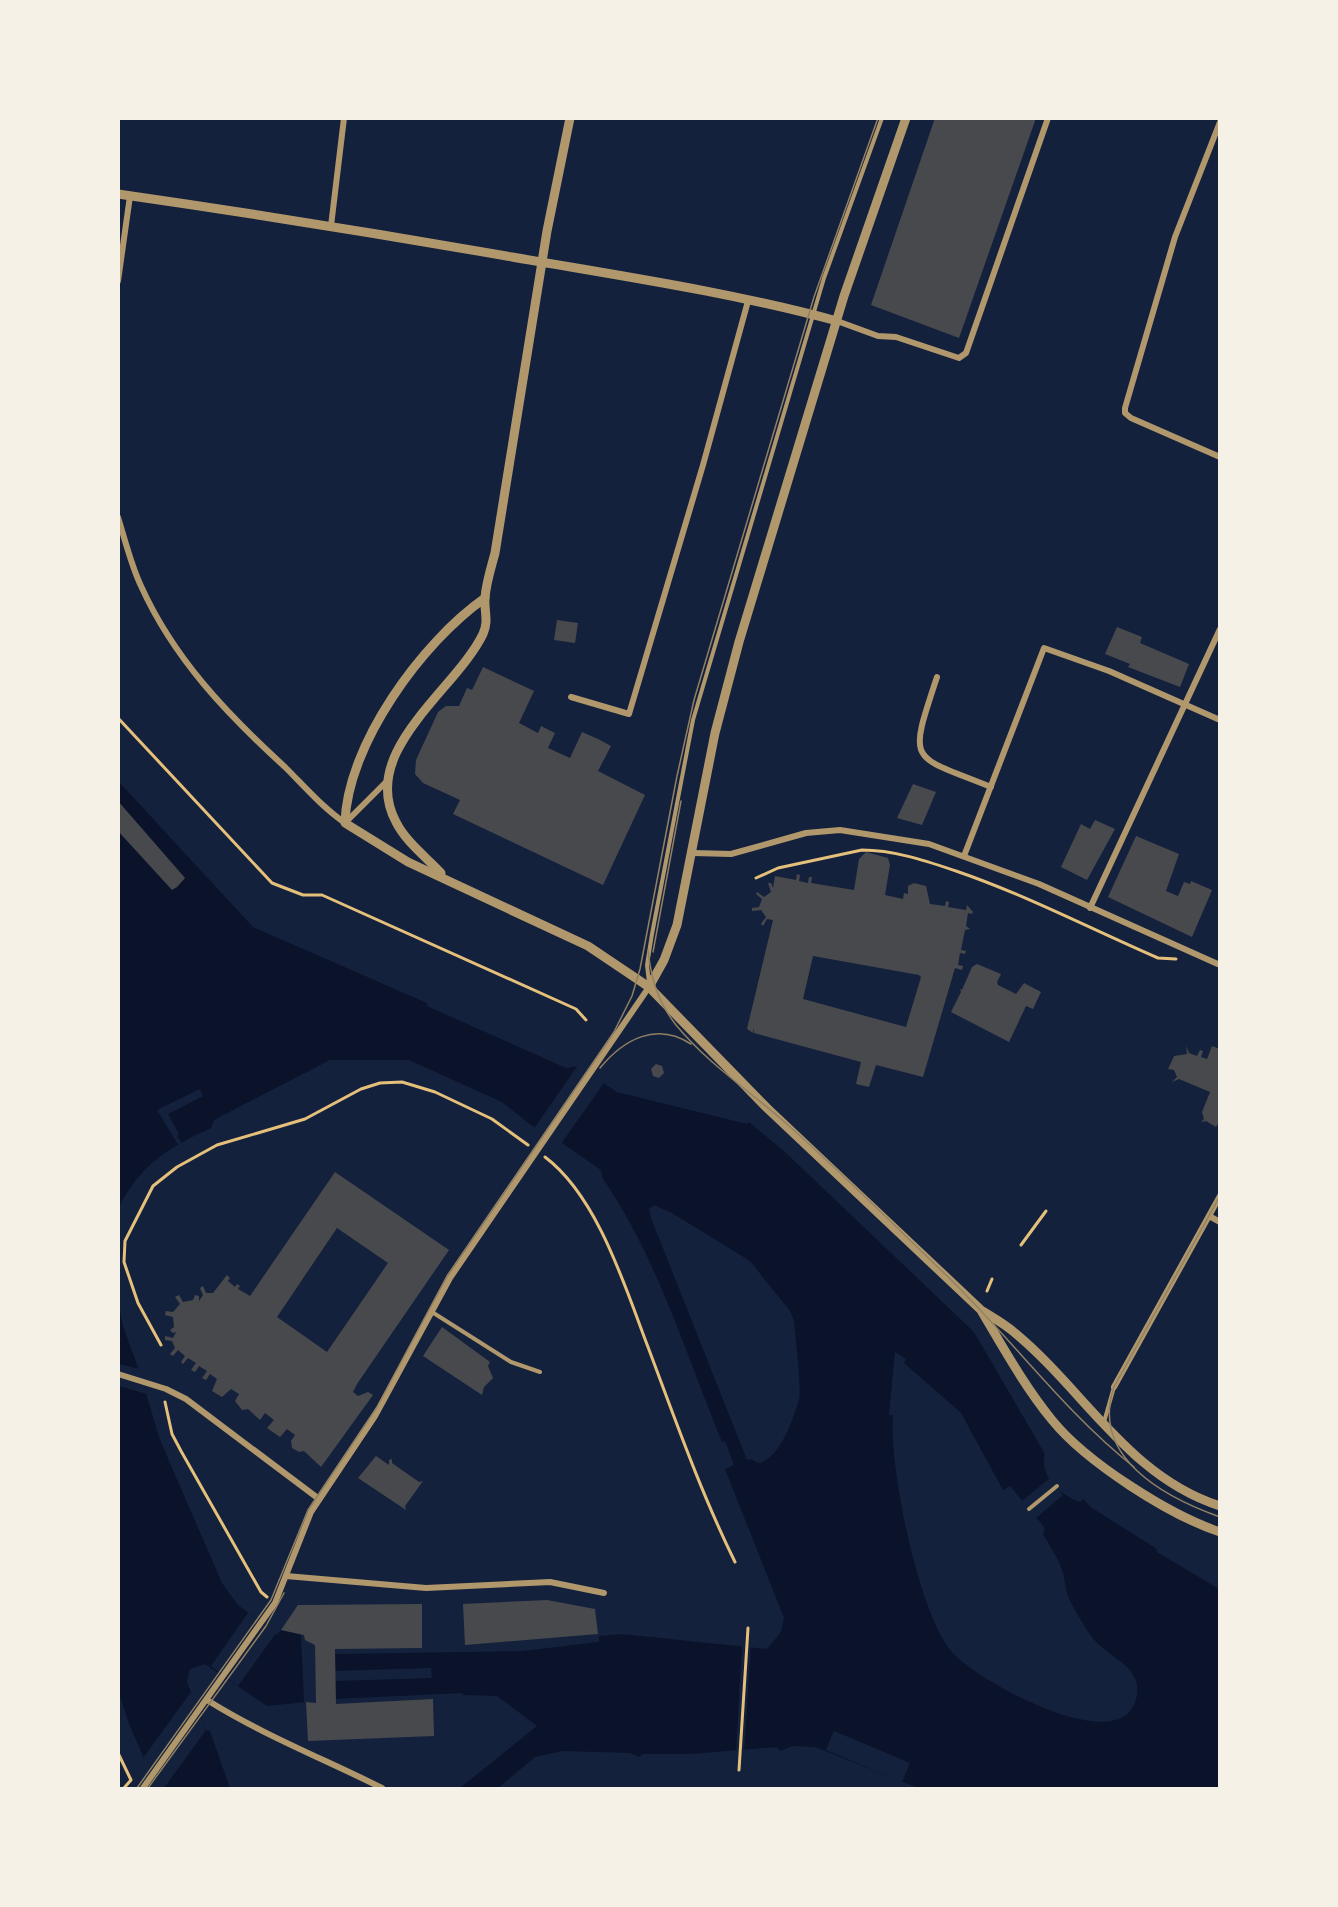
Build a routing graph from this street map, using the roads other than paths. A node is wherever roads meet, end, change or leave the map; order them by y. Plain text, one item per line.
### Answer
1 (344, 118) edge
2 (570, 118) edge
3 (882, 118) edge
4 (906, 118) edge
5 (1048, 118) edge
6 (1220, 123) edge
7 (118, 194) edge
8 (130, 196) junction
9 (331, 226) junction
10 (542, 262) junction
11 (118, 280) edge
12 (748, 301) junction
13 (813, 314) junction
14 (837, 321) junction
15 (1220, 457) edge
16 (118, 517) edge
17 (485, 598) junction
18 (1220, 629) edge
19 (937, 677) dead end
20 (571, 697) dead end
21 (1184, 703) junction
22 (1220, 720) edge
23 (386, 782) junction
24 (991, 787) junction
25 (345, 823) junction
26 (693, 853) junction
27 (964, 856) junction
28 (445, 877) junction
29 (1090, 908) junction
30 (1220, 965) edge
31 (649, 987) junction
32 (1220, 1196) edge
33 (1209, 1216) junction
34 (1220, 1222) edge
35 (981, 1310) junction
36 (431, 1312) junction
37 (540, 1372) dead end
38 (118, 1374) edge
39 (1114, 1387) joint
40 (1103, 1425) junction
41 (1057, 1486) dead end
42 (319, 1499) junction
43 (1220, 1506) edge
44 (1029, 1509) dead end
45 (1220, 1532) edge
46 (286, 1576) junction
47 (604, 1593) dead end
48 (207, 1700) junction
49 (144, 1787) edge
50 (382, 1788) edge

1 - 9 street
2 - 10 street
3 - 13 lane
4 - 14 street
5 - 14 street
6 - 15 street
7 - 8 street
8 - 9 street
8 - 11 street
9 - 10 street
10 - 12 street
10 - 17 street
12 - 13 street
12 - 20 street
13 - 14 street
13 - 31 lane
14 - 26 street
16 - 25 street
17 - 23 street
17 - 25 street
18 - 21 street
19 - 24 street
21 - 22 street
21 - 24 street
21 - 29 street
23 - 25 street
23 - 28 street
24 - 27 street
25 - 28 street
26 - 27 street
26 - 31 street
27 - 29 street
28 - 31 street
29 - 30 street
31 - 35 street
31 - 36 street
32 - 33 street
33 - 34 street
33 - 39 street
35 - 40 street
35 - 45 street
36 - 37 lane
36 - 42 street
38 - 42 street
39 - 40 lane
40 - 43 street
41 - 44 lane
42 - 46 street
46 - 47 street
46 - 48 street
48 - 49 street
48 - 50 street

